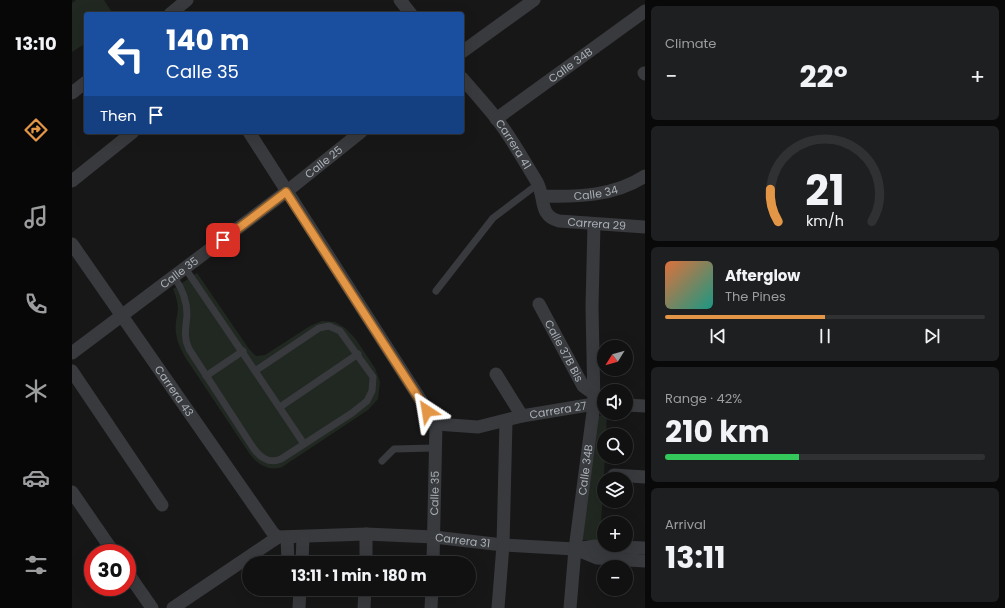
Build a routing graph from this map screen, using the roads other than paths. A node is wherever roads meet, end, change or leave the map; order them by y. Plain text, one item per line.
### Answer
1 (187, 0) edge
2 (400, 0) edge
3 (534, 0) edge
4 (645, 11) edge
5 (174, 12) edge
6 (409, 12) edge
7 (464, 51) edge
8 (464, 80) edge
9 (84, 84) edge
10 (72, 93) edge
11 (496, 118) junction
12 (130, 134) edge
13 (250, 134) edge
14 (358, 134) edge
15 (645, 176) edge
16 (72, 181) edge
17 (538, 184) junction
18 (286, 192) junction
19 (542, 196) junction
20 (550, 218) joint
21 (594, 224) junction
22 (645, 227) edge
23 (72, 244) edge
24 (185, 268) junction
25 (174, 277) junction
26 (436, 291) dead end
27 (539, 304) dead end
28 (122, 315) junction
29 (243, 351) junction
30 (72, 353) edge
31 (358, 354) junction
32 (72, 371) edge
33 (255, 371) junction
34 (496, 374) dead end
35 (206, 376) junction
36 (597, 401) edge
37 (633, 405) edge
38 (645, 406) edge
39 (280, 407) junction
40 (522, 416) junction
41 (506, 421) junction
42 (436, 424) junction
43 (304, 444) junction
44 (434, 448) junction
45 (382, 462) dead end
46 (633, 477) edge
47 (645, 477) edge
48 (72, 492) edge
49 (162, 505) dead end
50 (366, 534) junction
51 (282, 537) junction
52 (303, 537) junction
53 (434, 537) junction
54 (108, 544) edge
55 (503, 545) junction
56 (645, 548) edge
57 (575, 549) junction
58 (286, 556) edge
59 (302, 556) edge
60 (366, 556) edge
61 (433, 556) edge
62 (645, 561) edge
63 (136, 585) edge
64 (365, 596) edge
65 (432, 596) edge
66 (152, 608) edge
67 (173, 608) edge
68 (364, 608) edge
69 (431, 608) edge
70 (498, 608) edge
71 (570, 608) edge

1 - 5 street
2 - 6 street
3 - 7 street
4 - 11 street, Calle 34B
8 - 11 street, Carrera 41
9 - 10 street
11 - 17 street, Carrera 41
12 - 16 street
13 - 18 street
14 - 18 street, Calle 25
15 - 19 street, Calle 34
17 - 19 street, Carrera 41
17 - 26 lane
18 - 24 street, Calle 35
18 - 42 street
19 - 20 street, Carrera 41
20 - 21 street, Carrera 29
21 - 22 street, Carrera 29
21 - 36 street, Calle 34B
23 - 28 street, Carrera 43
24 - 25 street, Calle 35
24 - 29 lane
25 - 28 street, Calle 35
25 - 35 lane
27 - 36 street, Calle 37B Bis
28 - 30 street, Calle 35
28 - 51 street, Carrera 43
29 - 33 lane
29 - 35 lane
31 - 33 lane
31 - 39 lane
31 - 43 lane
32 - 49 street
33 - 39 lane
34 - 40 street
35 - 43 lane
36 - 40 street, Carrera 27
36 - 57 street, Calle 34B
37 - 38 street
39 - 43 lane
40 - 41 street, Carrera 27
41 - 42 street, Carrera 27
41 - 55 street
42 - 44 street, Calle 35
44 - 45 lane
44 - 53 street, Calle 35
46 - 47 street
48 - 54 street
50 - 52 street, Carrera 31
50 - 53 street, Carrera 31
50 - 60 street
51 - 52 street, Carrera 31
51 - 58 street
51 - 67 street
52 - 59 street
53 - 55 street, Carrera 31
53 - 61 street, Calle 35
55 - 57 street, Carrera 31
55 - 70 street
56 - 57 street
57 - 62 street, Carrera 31
57 - 71 street, Calle 34B
63 - 66 street
64 - 68 street
65 - 69 street

